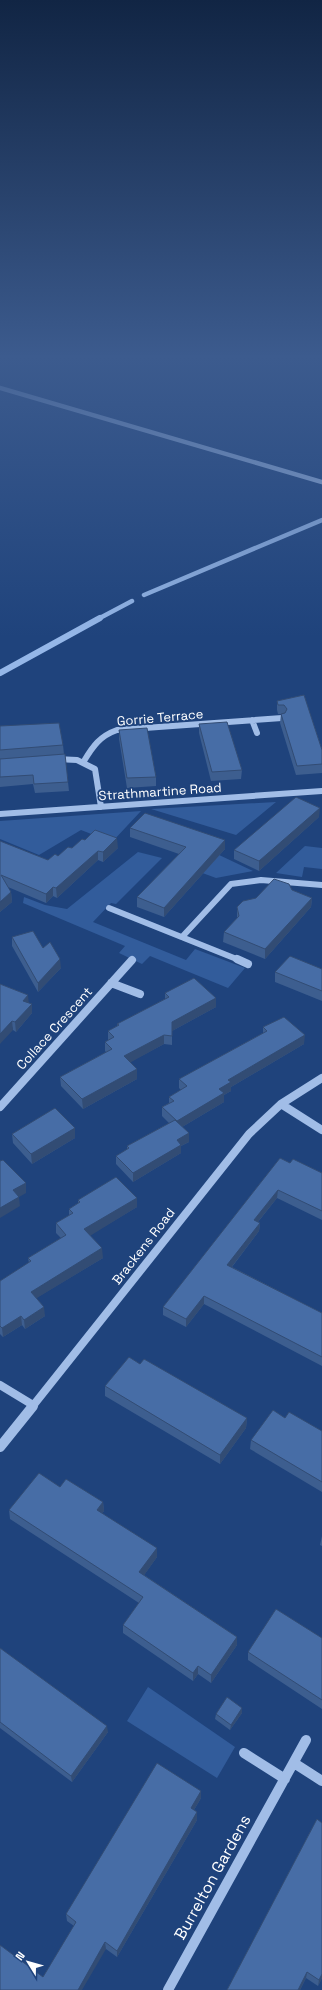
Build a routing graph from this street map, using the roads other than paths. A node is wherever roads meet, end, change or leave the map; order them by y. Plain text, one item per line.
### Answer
1 (215, 451) edge
2 (322, 482) edge
3 (282, 718) edge
4 (252, 720) junction
5 (257, 733) dead end
6 (47, 760) edge
7 (84, 761) junction
8 (322, 791) edge
9 (101, 806) junction
10 (0, 814) edge
11 (322, 885) edge
12 (108, 908) dead end
13 (182, 937) junction
14 (132, 960) dead end
15 (248, 964) dead end
16 (111, 983) junction
17 (140, 994) dead end
18 (322, 1078) edge
19 (281, 1104) junction
20 (0, 1107) edge
21 (322, 1130) edge
22 (0, 1385) edge
23 (33, 1405) junction
24 (0, 1448) edge
25 (306, 1740) dead end
26 (244, 1753) dead end
27 (294, 1763) junction
28 (285, 1779) junction
29 (322, 1781) edge
30 (168, 1990) edge

1 - 2 street
3 - 4 street, Gorrie Terrace
4 - 5 street
4 - 7 street, Gorrie Terrace
6 - 7 street
7 - 9 street
8 - 9 street, Strathmartine Road
9 - 10 street, Strathmartine Road
11 - 13 street
12 - 13 street
13 - 15 street
14 - 16 street, Collace Crescent
16 - 17 street, Collace Crescent
16 - 20 street, Collace Crescent
18 - 19 street, Brackens Road
19 - 21 street
19 - 23 street, Brackens Road
22 - 23 street
23 - 24 street, Brackens Road
25 - 27 street, Burrelton Gardens
26 - 28 street
27 - 28 street, Burrelton Gardens
27 - 29 street
28 - 30 street, Burrelton Gardens

